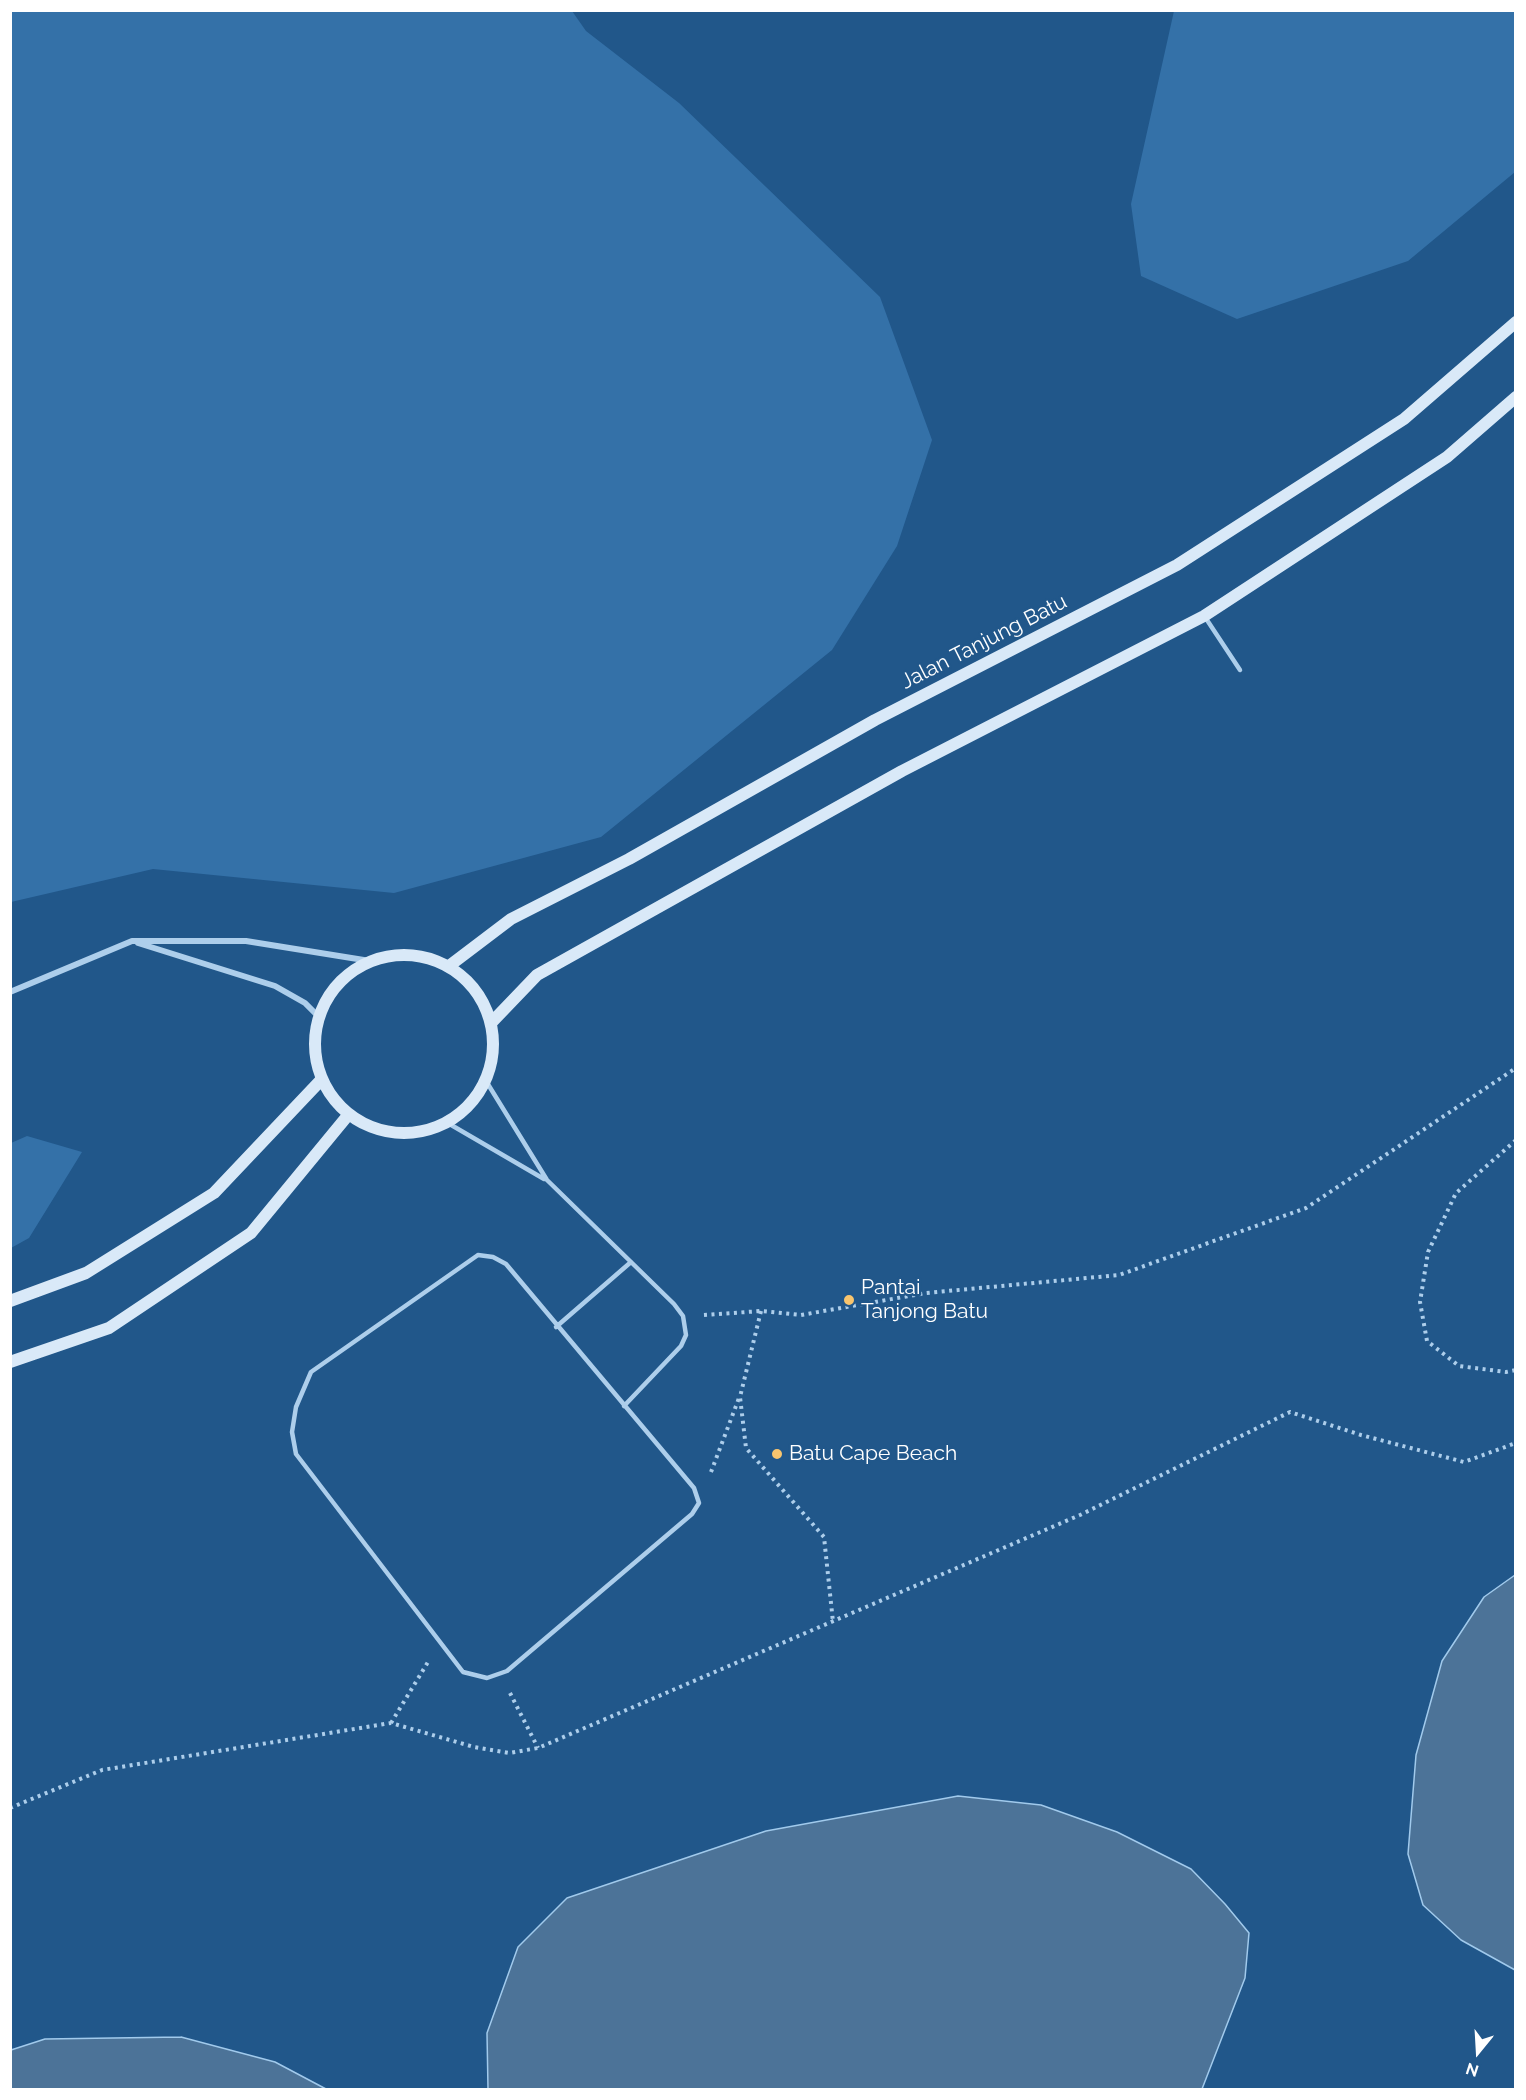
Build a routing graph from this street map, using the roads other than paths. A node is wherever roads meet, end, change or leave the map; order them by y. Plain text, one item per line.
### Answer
1 (1515, 322) edge
2 (1515, 398) edge
3 (1204, 616) junction
4 (1240, 670) dead end
5 (132, 940) junction
6 (370, 961) junction
7 (449, 966) junction
8 (10, 992) edge
9 (319, 1017) junction
10 (491, 1023) junction
11 (322, 1079) junction
12 (486, 1081) junction
13 (349, 1114) junction
14 (446, 1122) junction
15 (547, 1180) junction
16 (631, 1262) junction
17 (10, 1301) edge
18 (556, 1327) junction
19 (10, 1362) edge
20 (624, 1406) junction

1 - 7 street, Jalan Tanjung Batu
2 - 3 street
3 - 4 lane
3 - 10 street
5 - 6 street
5 - 8 street
5 - 9 street
6 - 7 street
6 - 9 street
7 - 10 street
9 - 11 street
10 - 12 street
11 - 13 street
11 - 17 street
12 - 14 street
12 - 15 lane
13 - 14 street
13 - 19 street
14 - 15 lane
15 - 16 lane
16 - 18 lane
16 - 20 lane
18 - 20 lane
18 - 20 lane

